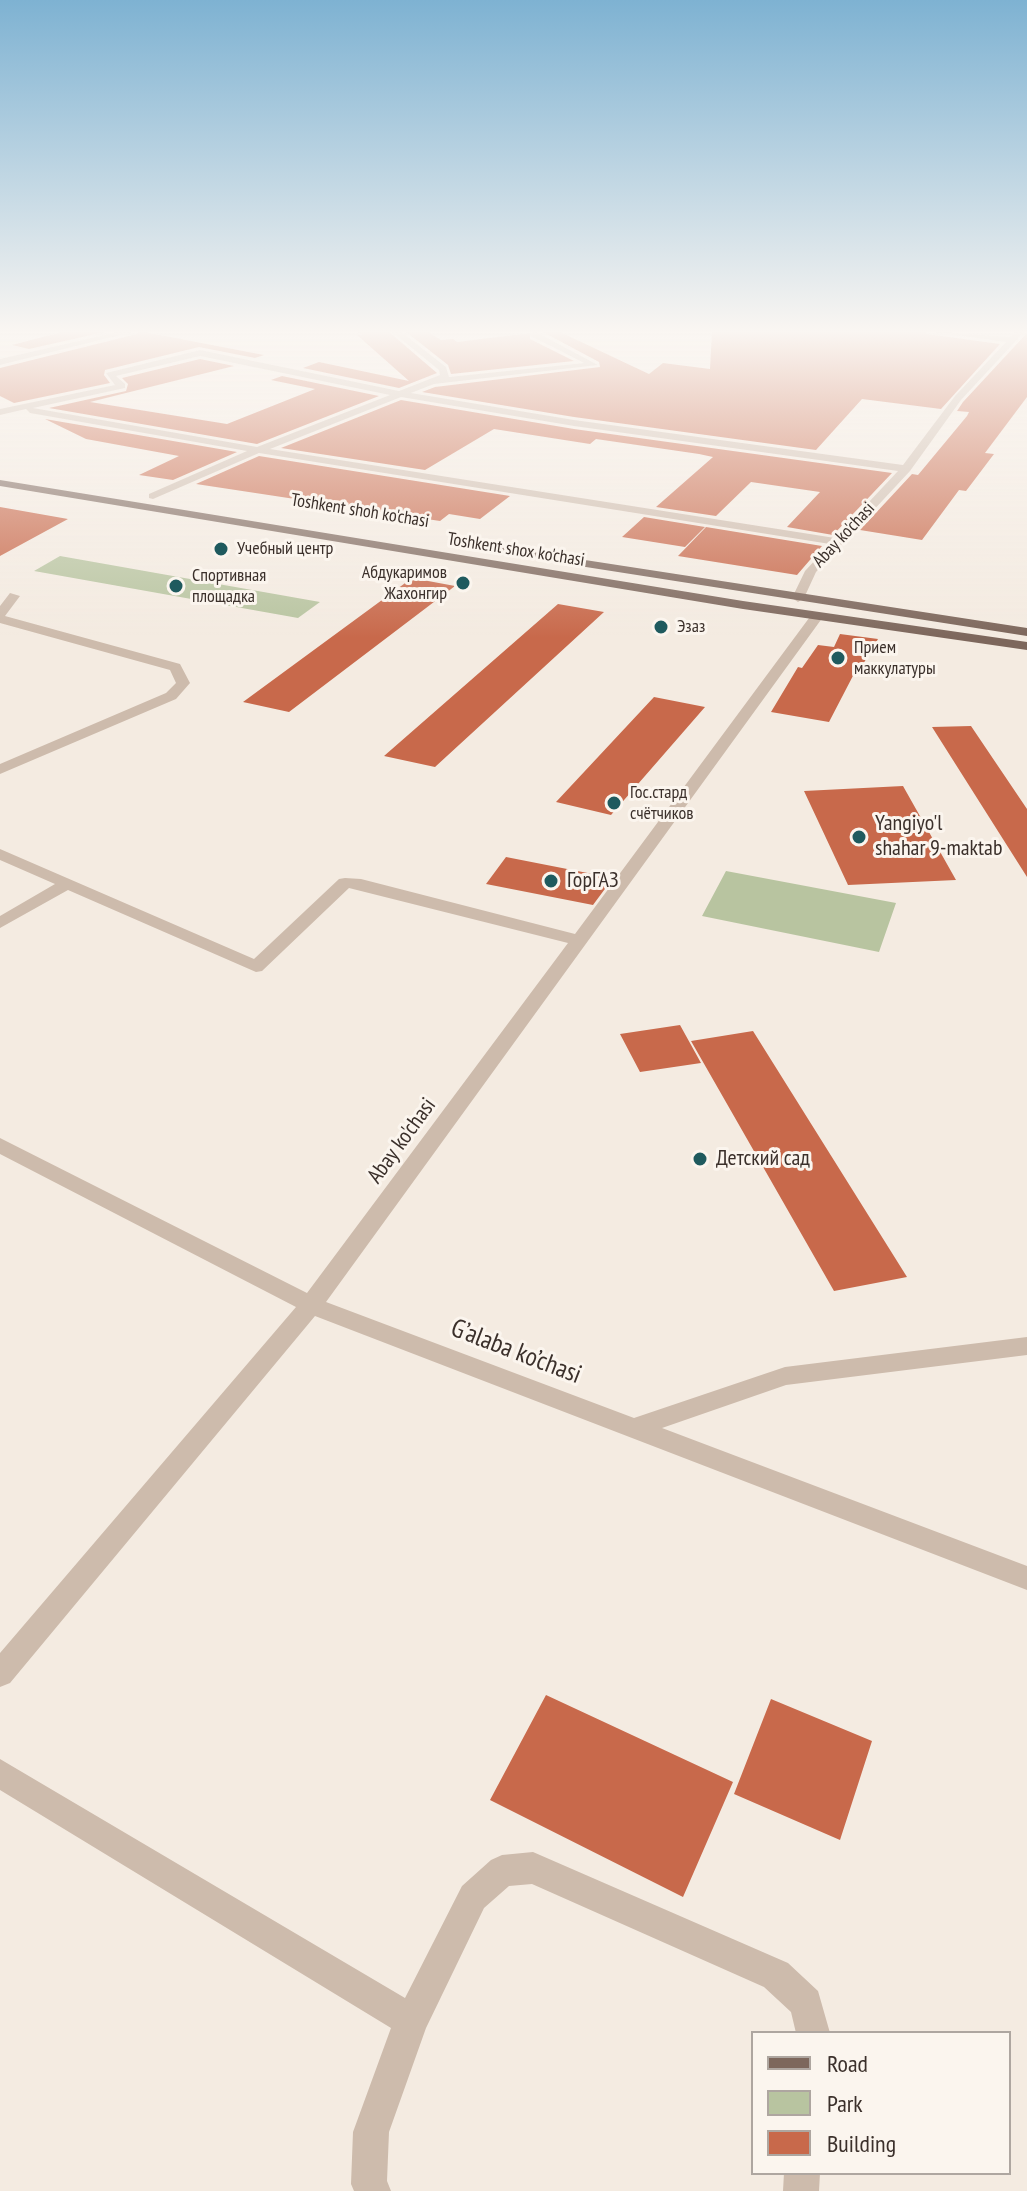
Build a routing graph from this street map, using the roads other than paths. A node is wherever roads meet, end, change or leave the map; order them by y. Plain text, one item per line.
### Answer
1 (163, 433) edge
2 (301, 433) edge
3 (648, 433) edge
4 (932, 433) edge
5 (258, 450) junction
6 (906, 469) junction
7 (0, 472) edge
8 (0, 483) edge
9 (82, 485) junction
10 (65, 493) junction
11 (153, 496) junction
12 (839, 542) junction
13 (14, 596) dead end
14 (798, 598) junction
15 (824, 610) junction
16 (788, 612) junction
17 (0, 616) edge
18 (1027, 632) edge
19 (1027, 646) edge
20 (0, 769) edge
21 (0, 854) edge
22 (69, 883) junction
23 (0, 923) edge
24 (579, 940) junction
25 (0, 1145) edge
26 (311, 1305) junction
27 (1027, 1346) edge
28 (631, 1429) junction
29 (1027, 1578) edge
30 (0, 1674) edge
31 (0, 1773) edge
32 (411, 2021) junction
33 (813, 2031) edge
34 (373, 2191) edge

1 - 5 street
2 - 5 street
3 - 6 street
4 - 6 street, Abay ko'chasi
5 - 11 street
5 - 12 street
6 - 12 street, Abay ko'chasi
7 - 9 main road
8 - 10 main road, Toshkent shox ko'chasi
9 - 10 main road
9 - 11 main road
10 - 16 main road, Toshkent shox ko'chasi
11 - 14 main road, Toshkent shoh ko'chasi
12 - 14 street, Abay ko'chasi
13 - 17 street
14 - 15 main road, Toshkent shox ko'chasi
14 - 16 main road
15 - 16 main road, Toshkent shox ko'chasi
15 - 18 main road, Toshkent shox ko'chasi
15 - 19 main road, Toshkent shox ko'chasi
15 - 24 street, Abay ko'chasi
17 - 20 street
21 - 22 street
22 - 23 street
22 - 24 street
24 - 26 street, Abay ko'chasi
25 - 26 street, G’alaba ko’chasi
26 - 28 street, G’alaba ko’chasi
26 - 30 street, Abay ko'chasi
27 - 28 street
28 - 29 street, G’alaba ko’chasi
31 - 32 street
32 - 33 street
32 - 34 street

